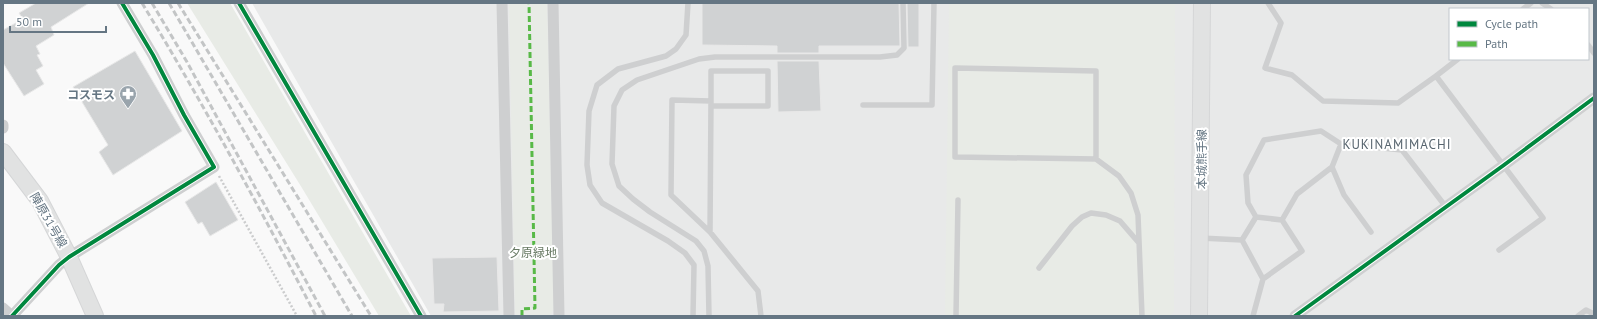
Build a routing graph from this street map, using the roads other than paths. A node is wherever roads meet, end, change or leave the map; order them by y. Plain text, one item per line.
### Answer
1 (122, 3) edge
2 (239, 3) edge
3 (502, 3) edge
4 (553, 3) edge
5 (688, 3) edge
6 (903, 3) edge
7 (934, 3) edge
8 (1192, 3) edge
9 (1202, 3) edge
10 (1268, 3) edge
11 (1457, 60) edge
12 (1436, 76) junction
13 (1594, 98) edge
14 (711, 104) junction
15 (863, 105) dead end
16 (1341, 144) junction
17 (3, 152) edge
18 (1096, 159) junction
19 (1504, 165) junction
20 (1332, 167) junction
21 (958, 200) dead end
22 (1446, 207) junction
23 (1256, 217) junction
24 (1282, 220) junction
25 (710, 232) junction
26 (1371, 232) dead end
27 (1200, 238) junction
28 (1242, 240) junction
29 (1139, 243) junction
30 (1499, 250) dead end
31 (69, 257) junction
32 (1039, 268) dead end
33 (1263, 279) junction
34 (3, 308) edge
35 (1594, 314) edge
36 (12, 316) edge
37 (96, 316) edge
38 (421, 316) edge
39 (509, 316) edge
40 (559, 316) edge
41 (693, 316) edge
42 (709, 316) edge
43 (762, 316) edge
44 (956, 316) edge
45 (1142, 316) edge
46 (1189, 316) edge
47 (1199, 316) edge
48 (1253, 316) edge
49 (1295, 316) edge
50 (1578, 316) edge

1 - 31 street
2 - 38 street
3 - 39 street
4 - 40 street
5 - 41 lane
6 - 42 lane
7 - 15 lane
8 - 46 main road, 本城熊手線
9 - 27 main road, 本城熊手線
10 - 12 lane
11 - 12 lane
12 - 19 lane
13 - 19 street
14 - 14 lane
14 - 25 lane
14 - 25 lane
16 - 20 lane
16 - 22 lane
16 - 23 lane
17 - 31 main road, 陣原31号線
18 - 18 lane
18 - 29 lane
19 - 22 street
19 - 30 lane
20 - 24 lane
20 - 26 lane
21 - 44 lane
22 - 49 street
23 - 24 lane
23 - 28 lane
24 - 33 lane
25 - 43 lane
27 - 28 lane
27 - 47 main road, 本城熊手線
28 - 33 lane
29 - 32 lane
29 - 45 lane
31 - 36 street
31 - 37 main road, 陣原31号線
33 - 48 lane
34 - 36 street
35 - 50 lane

